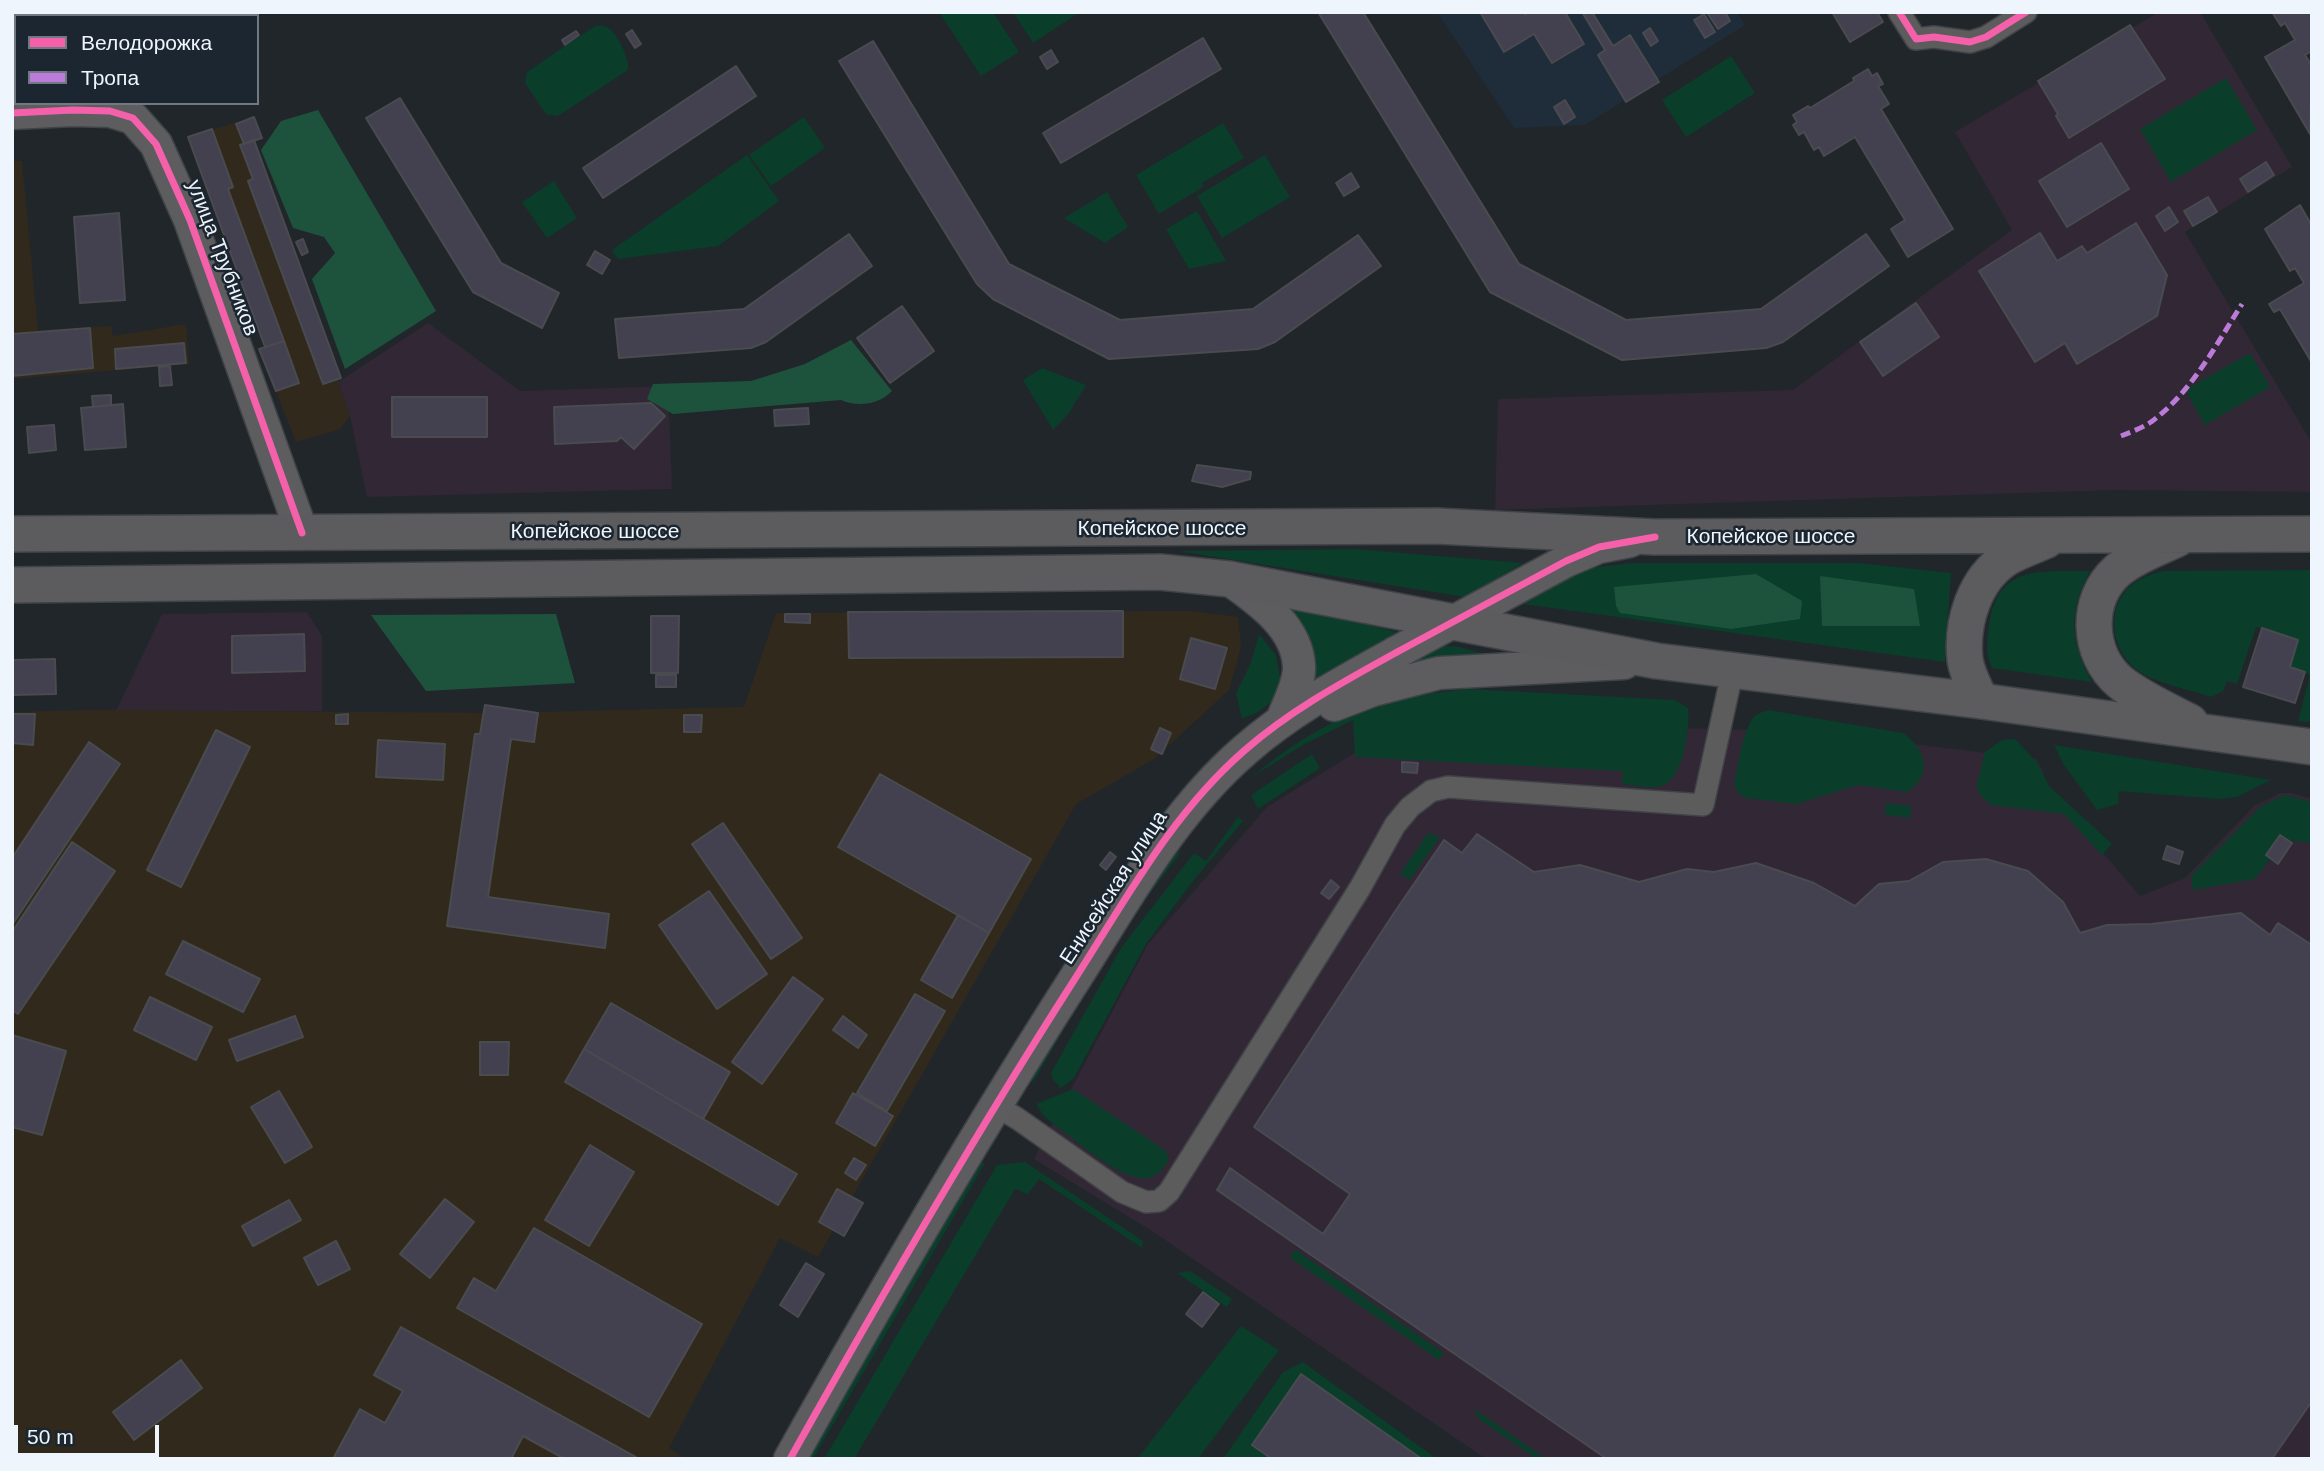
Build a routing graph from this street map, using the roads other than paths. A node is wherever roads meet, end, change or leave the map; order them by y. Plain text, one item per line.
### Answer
1 (1899, 12) edge
2 (2026, 12) edge
3 (12, 113) edge
4 (302, 533) junction
5 (2188, 533) junction
6 (12, 534) edge
7 (2312, 534) edge
8 (2057, 536) junction
9 (1655, 537) junction
10 (1229, 579) junction
11 (319, 583) junction
12 (12, 585) edge
13 (1454, 621) junction
14 (1657, 661) junction
15 (1733, 669) junction
16 (1981, 701) junction
17 (1283, 718) junction
18 (2220, 735) junction
19 (2312, 747) edge
20 (1243, 752) junction
21 (2312, 764) edge
22 (995, 1105) junction
23 (790, 1459) edge

1 - 2 street
3 - 4 street, улица Трубников
4 - 6 main road, Копейское шоссе
4 - 9 main road, Копейское шоссе
4 - 11 main road, улица Трубников
5 - 7 main road, Копейское шоссе
5 - 8 main road, Копейское шоссе
5 - 18 main road
8 - 9 main road, Копейское шоссе
8 - 16 main road
9 - 13 street, Енисейская улица
10 - 11 main road, Копейское шоссе
10 - 13 main road, Копейское шоссе
10 - 17 street
11 - 12 main road, Копейское шоссе
13 - 14 main road, Копейское шоссе
13 - 17 street, Енисейская улица
14 - 15 main road, Копейское шоссе
14 - 20 street, Енисейская улица
15 - 16 main road, Копейское шоссе
15 - 22 street
16 - 18 main road, Копейское шоссе
17 - 20 street, Енисейская улица
18 - 19 main road, Копейское шоссе
18 - 21 main road, Копейское шоссе
20 - 22 street, Енисейская улица
22 - 23 street, Енисейская улица

